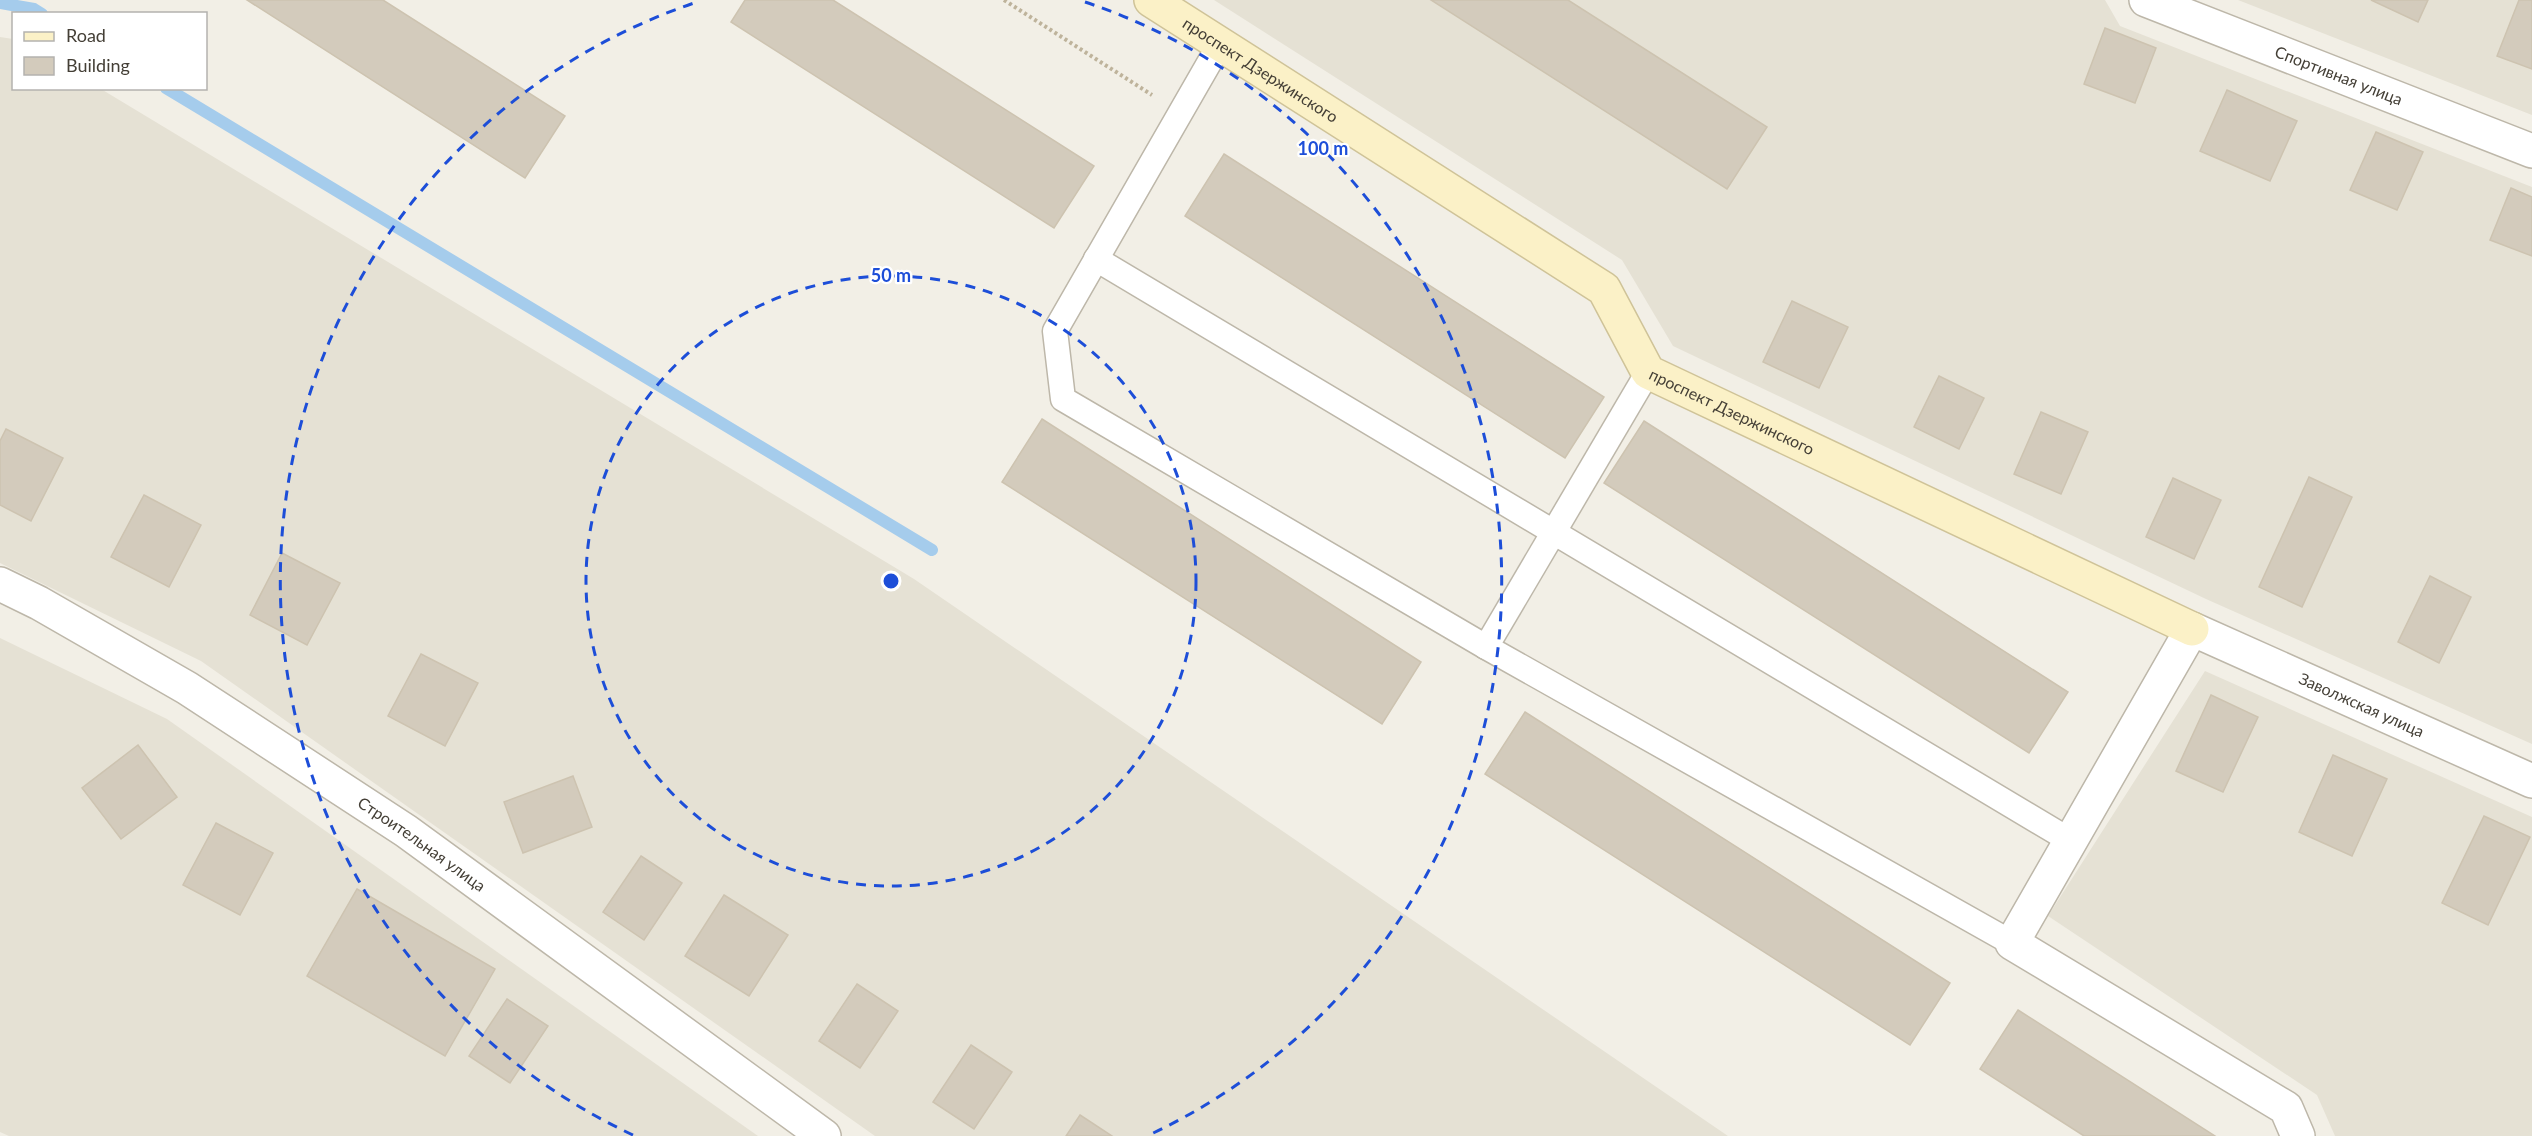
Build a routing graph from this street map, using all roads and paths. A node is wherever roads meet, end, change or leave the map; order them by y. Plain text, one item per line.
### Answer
1 (1004, 0) edge
2 (1151, 0) edge
3 (2146, 0) edge
4 (1220, 44) junction
5 (1180, 114) junction
6 (2532, 151) edge
7 (1096, 259) junction
8 (1648, 372) junction
9 (1553, 532) junction
10 (0, 584) edge
11 (2192, 629) junction
12 (1486, 647) junction
13 (2532, 781) edge
14 (2071, 841) junction
15 (2012, 943) junction
16 (2292, 1122) edge
17 (824, 1136) edge

1 - 5 path
2 - 4 street, проспект Дзержинского
3 - 6 street, Спортивная улица
4 - 5 lane
4 - 8 street, проспект Дзержинского
5 - 7 lane
7 - 9 lane
7 - 12 lane
8 - 9 lane
8 - 11 street, проспект Дзержинского
9 - 12 lane
9 - 14 lane
10 - 17 street, Строительная улица
11 - 13 street, Заволжская улица
11 - 14 street
12 - 15 lane
14 - 15 street
15 - 16 street

